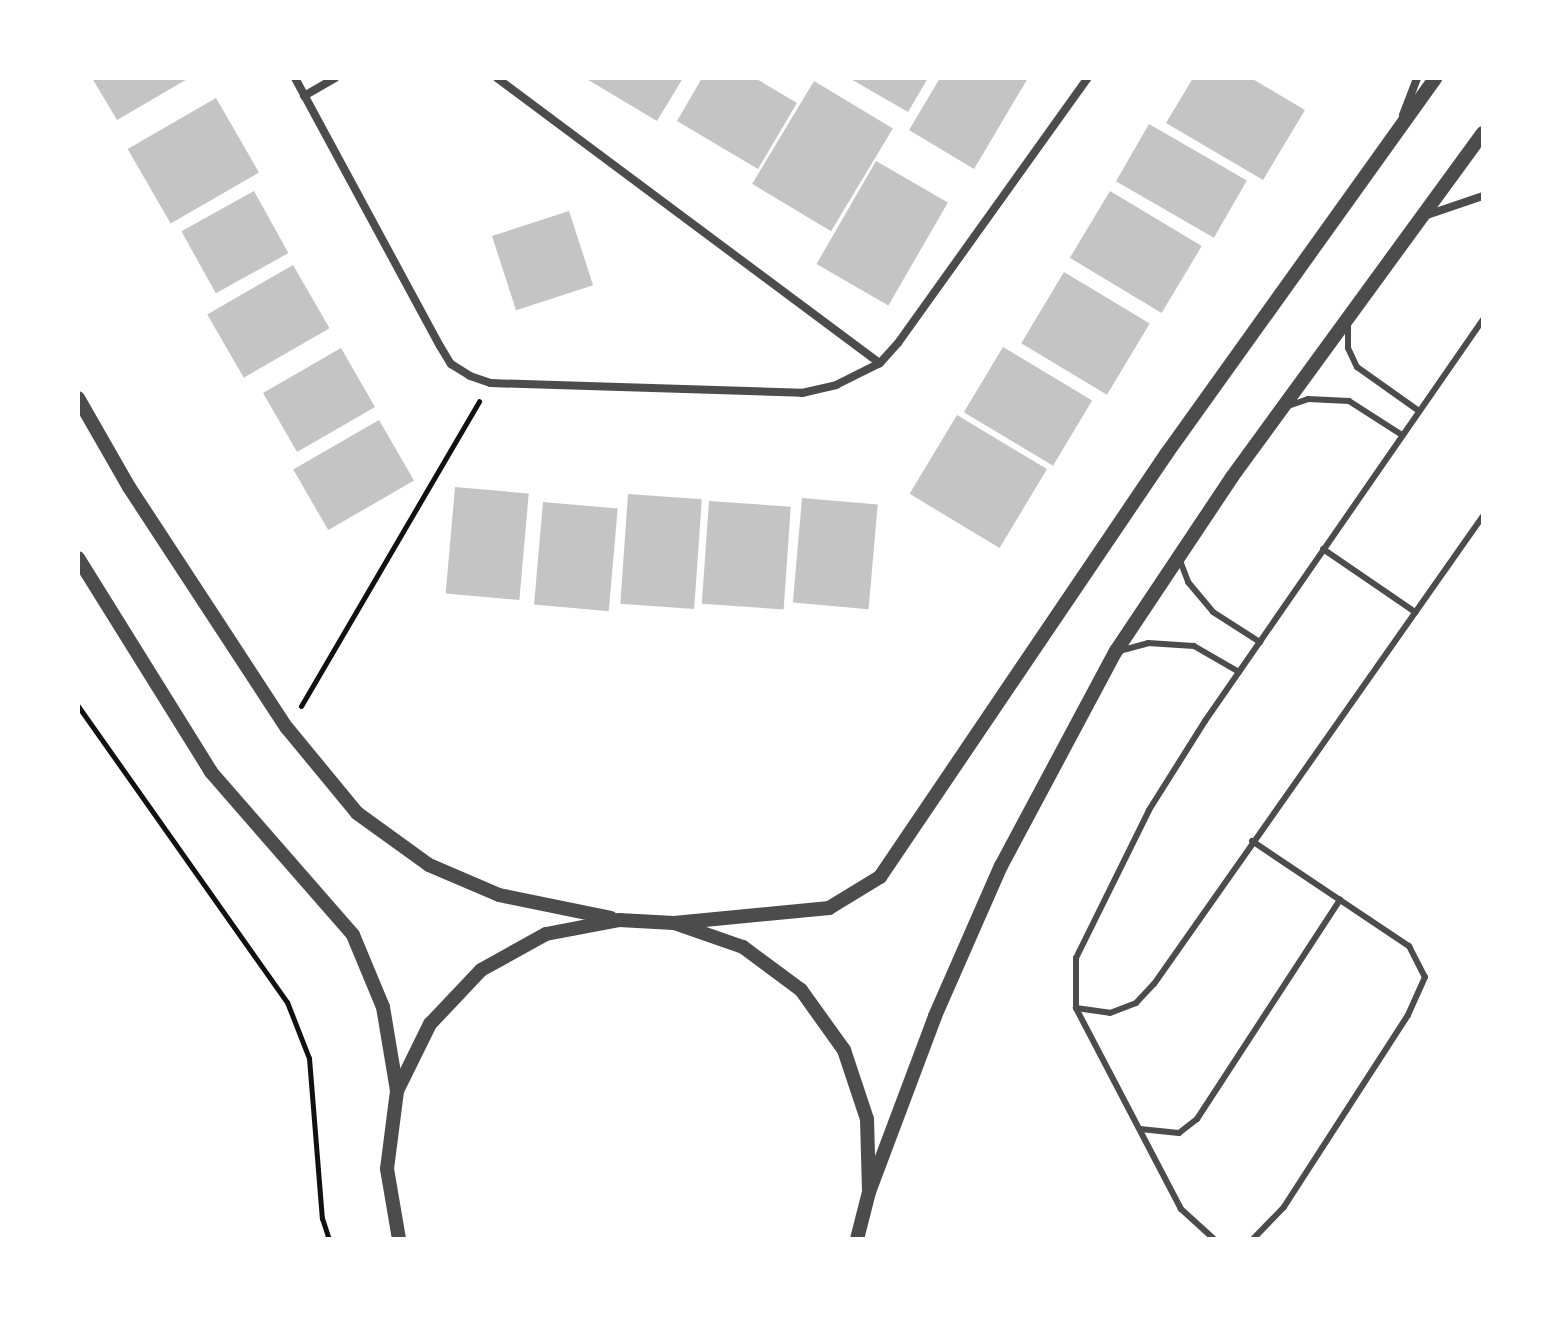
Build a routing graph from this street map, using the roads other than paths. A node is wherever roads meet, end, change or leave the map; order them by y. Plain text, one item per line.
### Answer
1 (295, 78) edge
2 (335, 78) edge
3 (497, 78) edge
4 (1088, 78) edge
5 (1417, 78) edge
6 (1435, 78) edge
7 (304, 96) junction
8 (1483, 133) edge
9 (1396, 136) junction
10 (1483, 196) edge
11 (1422, 217) junction
12 (1348, 317) junction
13 (1483, 319) edge
14 (880, 363) junction
15 (78, 398) edge
16 (1281, 408) junction
17 (1419, 411) junction
18 (1402, 435) junction
19 (1483, 516) edge
20 (1323, 549) junction
21 (1178, 555) junction
22 (78, 558) edge
23 (1415, 612) junction
24 (1260, 642) junction
25 (1116, 651) junction
26 (1239, 672) junction
27 (1252, 841) junction
28 (1340, 900) junction
29 (619, 920) junction
30 (674, 923) junction
31 (1076, 1008) junction
32 (397, 1091) junction
33 (1140, 1129) junction
34 (869, 1192) junction
35 (399, 1239) edge
36 (857, 1239) edge
37 (1214, 1239) edge
38 (1253, 1239) edge

1 - 7 street
2 - 7 street
3 - 14 street
4 - 14 street
5 - 9 street
6 - 9 street
7 - 14 street
8 - 11 street
9 - 30 street
10 - 11 street
11 - 12 street
12 - 16 street
12 - 17 lane
13 - 17 lane
15 - 29 street
16 - 18 lane
16 - 21 street
17 - 18 lane
18 - 20 lane
19 - 23 lane
20 - 23 lane
20 - 24 lane
21 - 24 lane
21 - 25 street
22 - 32 street
23 - 27 lane
24 - 26 lane
25 - 26 lane
25 - 34 street
26 - 31 lane
27 - 28 lane
27 - 31 lane
28 - 33 lane
28 - 38 lane
29 - 30 street
29 - 32 street
30 - 34 street
31 - 33 lane
32 - 35 street
33 - 37 lane
34 - 36 street

